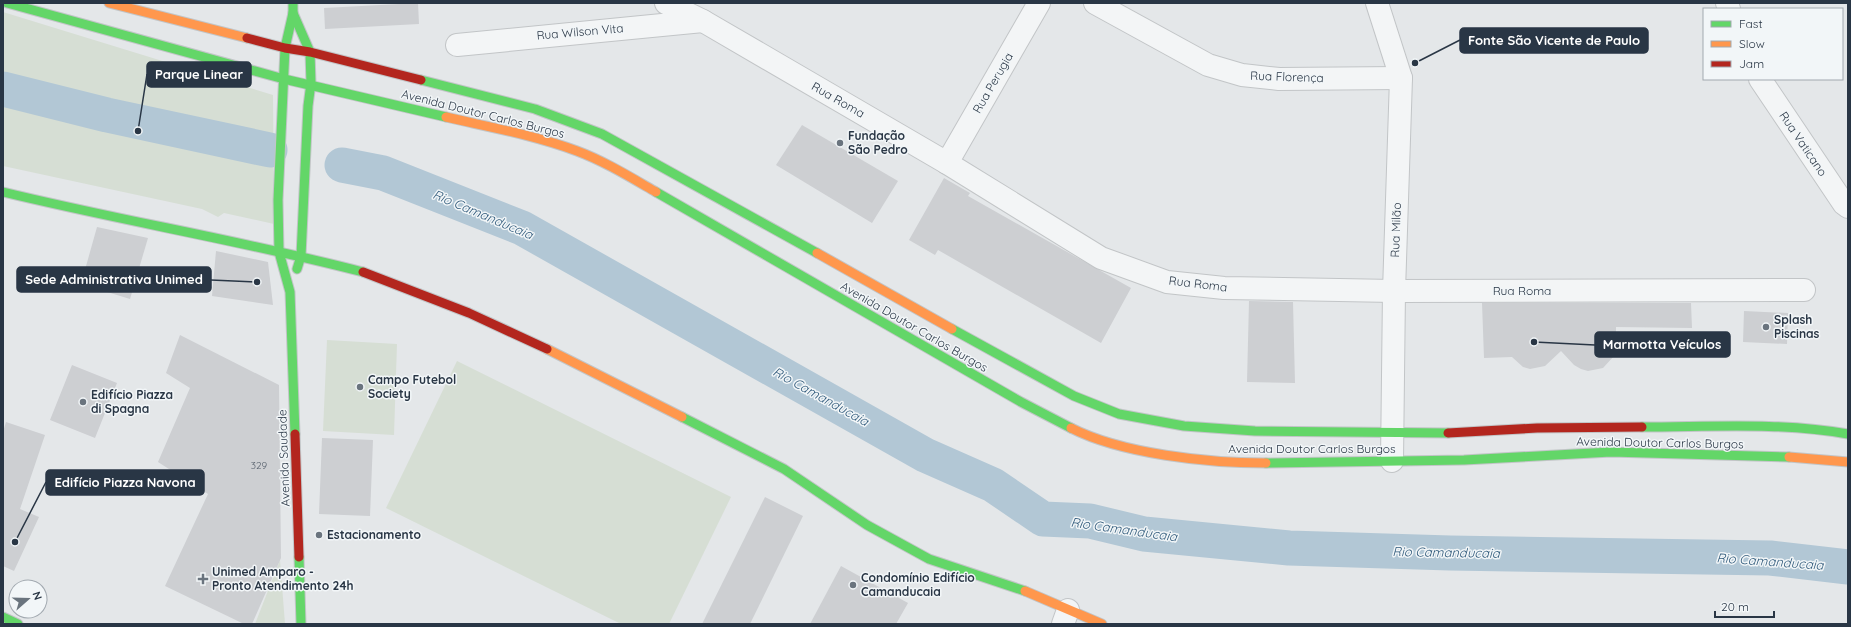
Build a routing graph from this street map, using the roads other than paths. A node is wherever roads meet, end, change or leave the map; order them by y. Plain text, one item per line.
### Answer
1 (7, 3) edge
2 (109, 3) edge
3 (293, 3) edge
4 (666, 3) edge
5 (1040, 3) edge
6 (1095, 3) edge
7 (1377, 3) edge
8 (293, 13) junction
9 (703, 21) junction
10 (457, 45) dead end
11 (285, 48) junction
12 (310, 52) junction
13 (1401, 78) junction
14 (284, 79) junction
15 (1761, 80) edge
16 (311, 84) junction
17 (947, 163) junction
18 (3, 192) edge
19 (1848, 207) edge
20 (279, 252) junction
21 (301, 256) junction
22 (1804, 290) dead end
23 (1394, 291) junction
24 (290, 292) junction
25 (1393, 432) junction
26 (1848, 434) edge
27 (1392, 461) junction
28 (1848, 462) edge
29 (3, 617) edge
30 (1065, 617) edge
31 (18, 624) edge
32 (301, 624) edge
33 (1102, 624) edge

1 - 14 main road, Avenida Doutor Carlos Burgos
2 - 11 main road, Avenida Doutor Carlos Burgos
3 - 8 main road
4 - 9 street, Rua Roma
5 - 17 street, Rua Perugia
6 - 13 street, Rua Florença
7 - 13 street, Rua Milão
8 - 11 main road
8 - 12 main road
9 - 10 street, Rua Wilson Vita
9 - 17 street, Rua Roma
11 - 12 main road, Avenida Doutor Carlos Burgos
11 - 14 main road, Avenida Saudade
12 - 16 main road, Avenida Saudade
12 - 25 main road, Avenida Doutor Carlos Burgos
13 - 23 street, Rua Milão
14 - 16 main road, Avenida Doutor Carlos Burgos
14 - 20 main road, Avenida Saudade
15 - 19 street, Rua Vaticano
16 - 21 main road, Avenida Saudade
16 - 27 main road, Avenida Doutor Carlos Burgos
17 - 23 street, Rua Roma
18 - 20 main road
20 - 21 main road
20 - 24 main road, Avenida Saudade
21 - 24 main road, Avenida Saudade
21 - 30 main road
22 - 23 street, Rua Roma
23 - 25 street, Rua Milão
24 - 32 main road, Avenida Saudade
25 - 26 main road, Avenida Doutor Carlos Burgos
25 - 27 street, Rua Milão
27 - 28 main road, Avenida Doutor Carlos Burgos
29 - 31 main road
30 - 33 main road

